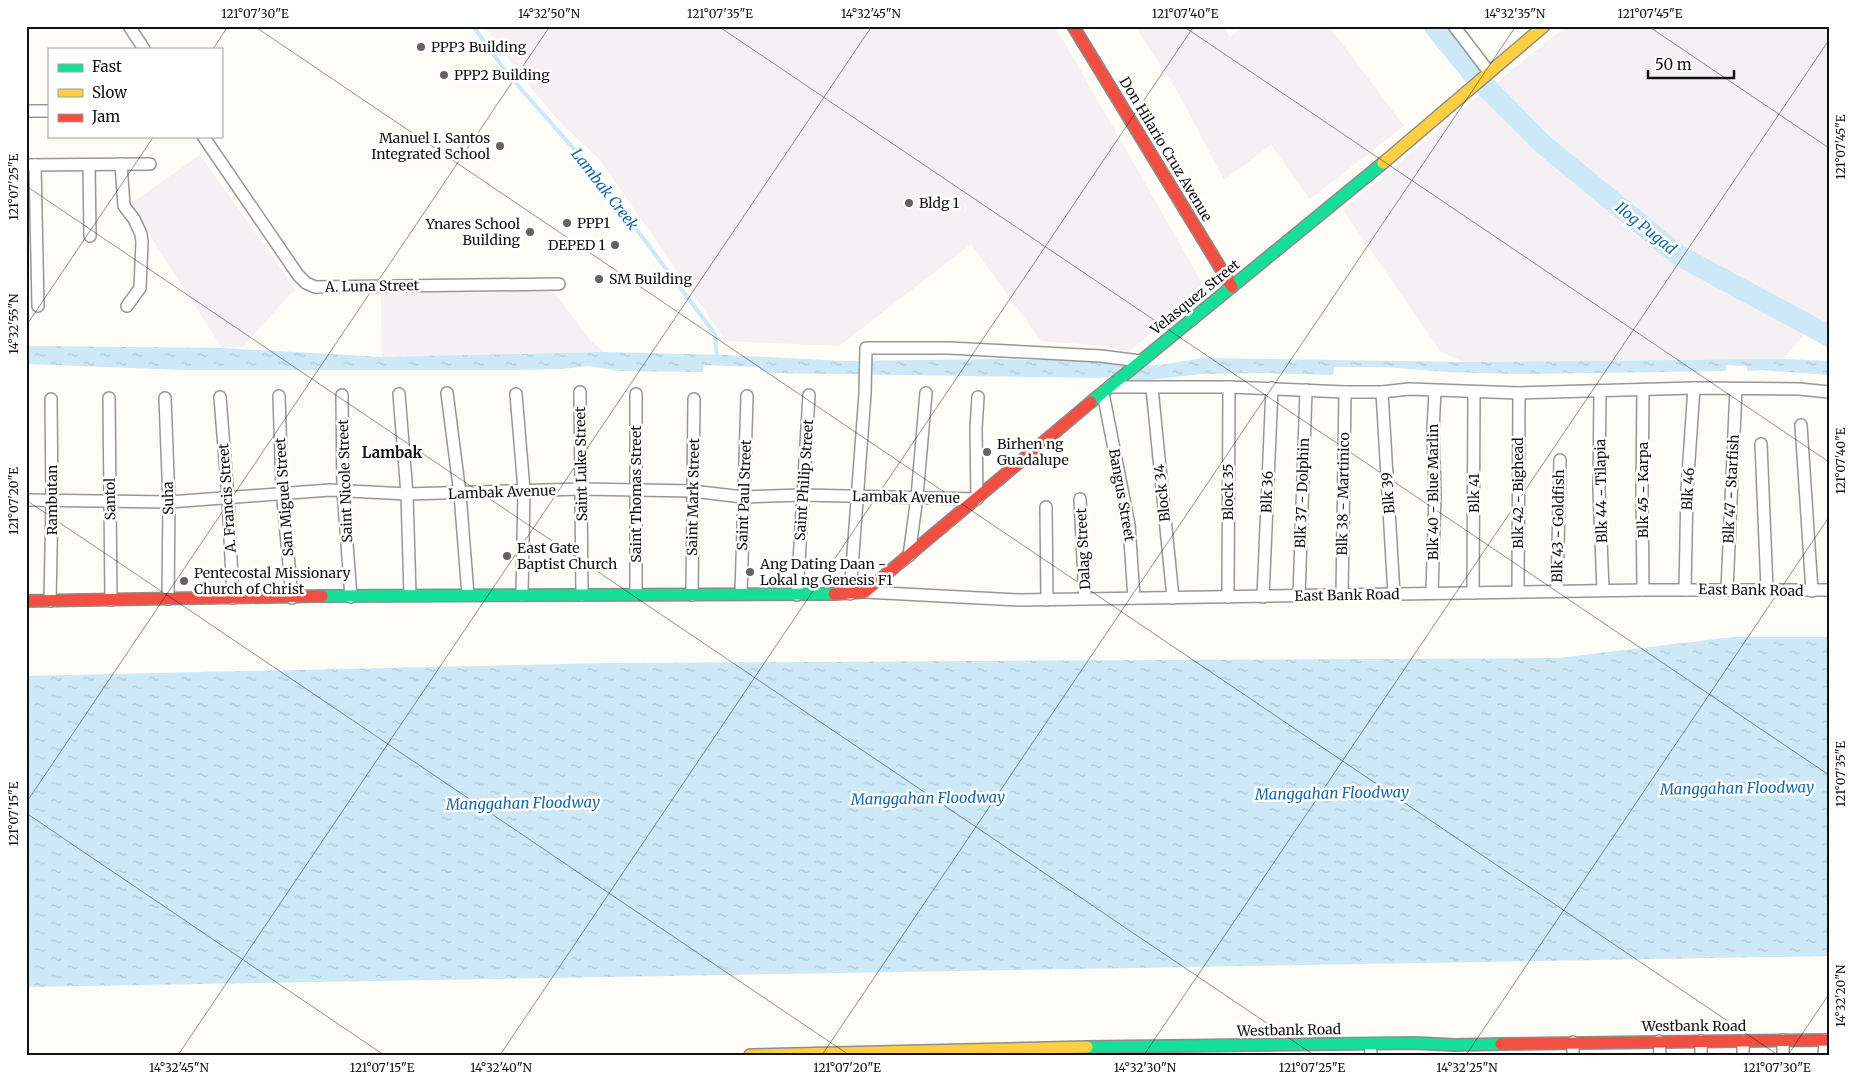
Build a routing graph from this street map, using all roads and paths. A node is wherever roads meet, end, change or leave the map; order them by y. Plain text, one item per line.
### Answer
1 (129, 26) edge
2 (1074, 26) edge
3 (1454, 26) edge
4 (1538, 28) edge
5 (143, 48) edge
6 (1489, 72) junction
7 (48, 111) edge
8 (26, 112) edge
9 (204, 138) edge
10 (121, 164) junction
11 (150, 164) dead end
12 (30, 165) edge
13 (89, 165) junction
14 (90, 236) dead end
15 (559, 284) dead end
16 (1232, 287) junction
17 (38, 306) dead end
18 (127, 306) dead end
19 (1140, 361) junction
20 (1229, 387) junction
21 (1152, 388) junction
22 (1272, 388) junction
23 (1694, 388) junction
24 (1736, 389) junction
25 (1106, 390) junction
26 (1306, 390) junction
27 (1643, 390) junction
28 (1436, 391) junction
29 (1600, 391) junction
30 (580, 392) dead end
31 (1345, 392) junction
32 (1382, 392) junction
33 (1474, 392) junction
34 (1829, 392) edge
35 (447, 393) dead end
36 (926, 393) dead end
37 (1519, 393) junction
38 (399, 394) dead end
39 (516, 394) dead end
40 (636, 394) dead end
41 (342, 395) dead end
42 (809, 395) dead end
43 (279, 396) dead end
44 (747, 396) dead end
45 (220, 397) dead end
46 (109, 398) dead end
47 (164, 398) dead end
48 (978, 398) dead end
49 (51, 399) dead end
50 (694, 399) dead end
51 (1801, 425) dead end
52 (1761, 444) dead end
53 (1560, 460) dead end
54 (582, 489) junction
55 (635, 489) junction
56 (343, 490) junction
57 (524, 490) junction
58 (692, 492) junction
59 (282, 494) junction
60 (407, 494) junction
61 (460, 494) junction
62 (803, 495) junction
63 (743, 496) junction
64 (858, 496) junction
65 (917, 496) junction
66 (228, 498) junction
67 (977, 499) junction
68 (1080, 499) dead end
69 (26, 500) edge
70 (52, 501) junction
71 (109, 501) junction
72 (169, 502) junction
73 (1046, 507) dead end
74 (908, 556) junction
75 (1767, 589) junction
76 (1603, 590) junction
77 (1643, 590) junction
78 (1685, 590) junction
79 (1727, 590) junction
80 (1829, 590) edge
81 (1557, 591) junction
82 (1812, 591) junction
83 (864, 592) junction
84 (1518, 592) junction
85 (1432, 593) junction
86 (1473, 593) junction
87 (636, 594) junction
88 (742, 594) junction
89 (797, 594) junction
90 (850, 594) junction
91 (1394, 594) junction
92 (410, 595) junction
93 (468, 595) junction
94 (522, 595) junction
95 (692, 595) junction
96 (1342, 595) junction
97 (582, 596) junction
98 (1299, 596) junction
99 (351, 597) junction
100 (1228, 597) junction
101 (1263, 597) junction
102 (233, 598) junction
103 (292, 598) junction
104 (1134, 598) junction
105 (1172, 598) junction
106 (168, 599) junction
107 (1085, 599) junction
108 (111, 600) junction
109 (1047, 600) junction
110 (26, 601) edge
111 (50, 601) junction
112 (1783, 1040) junction
113 (1827, 1040) edge
114 (1660, 1041) junction
115 (1701, 1041) junction
116 (1743, 1041) junction
117 (1573, 1042) junction
118 (1616, 1042) junction
119 (1538, 1043) junction
120 (1416, 1049) edge
121 (1495, 1049) edge
122 (1204, 1050) edge
123 (1247, 1050) edge
124 (1289, 1050) edge
125 (1328, 1050) edge
126 (1370, 1050) edge
127 (1455, 1050) edge
128 (1041, 1051) edge
129 (1081, 1051) edge
130 (1119, 1051) edge
131 (1165, 1051) edge
132 (1000, 1052) edge
133 (882, 1053) edge
134 (957, 1053) edge
135 (794, 1054) edge
136 (834, 1054) edge
137 (917, 1054) edge
138 (752, 1055) edge
139 (1538, 1055) edge
140 (1573, 1055) edge
141 (1616, 1055) edge
142 (1660, 1055) edge
143 (1701, 1055) edge
144 (1742, 1055) edge
145 (1783, 1055) edge
146 (1824, 1055) edge

1 - 5 street
2 - 16 main road, Don Hilario Cruz Avenue
3 - 6 street
4 - 6 main road, Velasquez Street
6 - 16 main road, Velasquez Street
7 - 8 street
9 - 15 street, A. Luna Street
10 - 11 street
10 - 13 street
10 - 18 street
12 - 13 street
12 - 17 street
13 - 14 street
16 - 19 main road, Velasquez Street
19 - 25 main road, Velasquez Street
19 - 64 street
20 - 21 street
20 - 22 street
20 - 100 street, Block 35
21 - 25 street
21 - 105 street, Block 34
22 - 26 street
22 - 101 street, Blk 36
23 - 24 street
23 - 27 street
23 - 78 street, Blk 46
24 - 34 street
24 - 79 street, Blk 47 - Starfish
25 - 67 main road, Velasquez Street
25 - 104 street, Bangus Street
26 - 31 street
26 - 98 street, Blk 37 - Dolphin
27 - 29 street
27 - 77 street, Blk 45 - Karpa
28 - 32 street
28 - 33 street
28 - 85 street, Blk 40 - Blue Marlin
29 - 37 street
29 - 76 street, Blk 44 - Tilapia
30 - 54 street, Saint Luke Street
31 - 32 street
31 - 96 street, Blk 38 - Martinico
32 - 91 street, Blk 39
33 - 37 street
33 - 86 street, Blk 41
35 - 61 street
36 - 65 street
37 - 84 street, Blk 42 - Bighead
38 - 60 street
39 - 57 street
40 - 55 street, Saint Thomas Street
41 - 56 street, Saint Nicole Street
42 - 62 street, Saint Philip Street
43 - 59 street, San Miguel Street
44 - 63 street, Saint Paul Street
45 - 66 street, A. Francis Street
46 - 71 street, Santol
47 - 72 street, Suha
48 - 67 street
49 - 70 street, Rambutan
50 - 58 street, Saint Mark Street
51 - 82 street
52 - 75 street
53 - 81 street, Blk 43 - Goldfish
54 - 55 street, Lambak Avenue
54 - 57 street, Lambak Avenue
54 - 97 street, Saint Luke Street
55 - 58 street, Lambak Avenue
55 - 87 street, Saint Thomas Street
56 - 59 street, Lambak Avenue
56 - 60 street, Lambak Avenue
56 - 99 street, Saint Nicole Street
57 - 61 street, Lambak Avenue
57 - 94 street
58 - 63 street, Lambak Avenue
58 - 95 street, Saint Mark Street
59 - 66 street, Lambak Avenue
59 - 103 street, San Miguel Street
60 - 61 street, Lambak Avenue
60 - 92 street
61 - 93 street
62 - 63 street, Lambak Avenue
62 - 64 street, Lambak Avenue
62 - 89 street, Saint Philip Street
63 - 88 street, Saint Paul Street
64 - 65 street, Lambak Avenue
64 - 90 street
65 - 67 street, Lambak Avenue
65 - 74 street
66 - 72 street, Lambak Avenue
66 - 102 street, A. Francis Street
67 - 74 main road, Velasquez Street
68 - 107 street, Dalag Street
69 - 70 street, Lambak Avenue
70 - 71 street, Lambak Avenue
70 - 111 street, Rambutan
71 - 72 street, Lambak Avenue
71 - 108 street, Santol
72 - 106 street, Suha
73 - 109 street
74 - 83 main road, Velasquez Street
75 - 79 street, East Bank Road
75 - 82 street, East Bank Road
76 - 77 street, East Bank Road
76 - 81 street, East Bank Road
77 - 78 street, East Bank Road
78 - 79 street, East Bank Road
80 - 82 street, East Bank Road
81 - 84 street, East Bank Road
83 - 90 main road
83 - 109 street, East Bank Road
84 - 86 street, East Bank Road
85 - 86 street, East Bank Road
85 - 91 street, East Bank Road
87 - 95 main road
87 - 97 main road
88 - 89 main road
88 - 95 main road
89 - 90 main road
91 - 96 street, East Bank Road
92 - 93 main road
92 - 99 main road
93 - 94 main road
94 - 97 main road
96 - 98 street, East Bank Road
98 - 101 street, East Bank Road
99 - 103 main road
100 - 101 street, East Bank Road
100 - 105 street, East Bank Road
102 - 103 main road
102 - 106 main road
104 - 105 street, East Bank Road
104 - 107 street, East Bank Road
106 - 108 main road
107 - 109 street, East Bank Road
108 - 111 main road
110 - 111 main road
112 - 113 main road, Westbank Road
112 - 116 main road, Westbank Road
112 - 145 street
113 - 146 street
114 - 115 main road, Westbank Road
114 - 118 main road, Westbank Road
114 - 142 street
115 - 116 main road, Westbank Road
115 - 143 street
116 - 144 street
117 - 118 main road, Westbank Road
117 - 119 main road, Westbank Road
117 - 140 street
118 - 141 street
119 - 121 main road, Westbank Road
119 - 139 street
120 - 126 main road, Westbank Road
120 - 127 main road, Westbank Road
121 - 127 main road, Westbank Road
122 - 123 main road, Westbank Road
122 - 131 main road, Westbank Road
123 - 124 main road, Westbank Road
124 - 125 main road, Westbank Road
125 - 126 main road, Westbank Road
128 - 129 main road, Westbank Road
128 - 132 main road, Westbank Road
129 - 130 main road, Westbank Road
130 - 131 main road, Westbank Road
132 - 134 main road, Westbank Road
133 - 136 main road, Westbank Road
133 - 137 main road, Westbank Road
134 - 137 main road, Westbank Road
135 - 136 main road, Westbank Road
135 - 138 main road, Westbank Road

